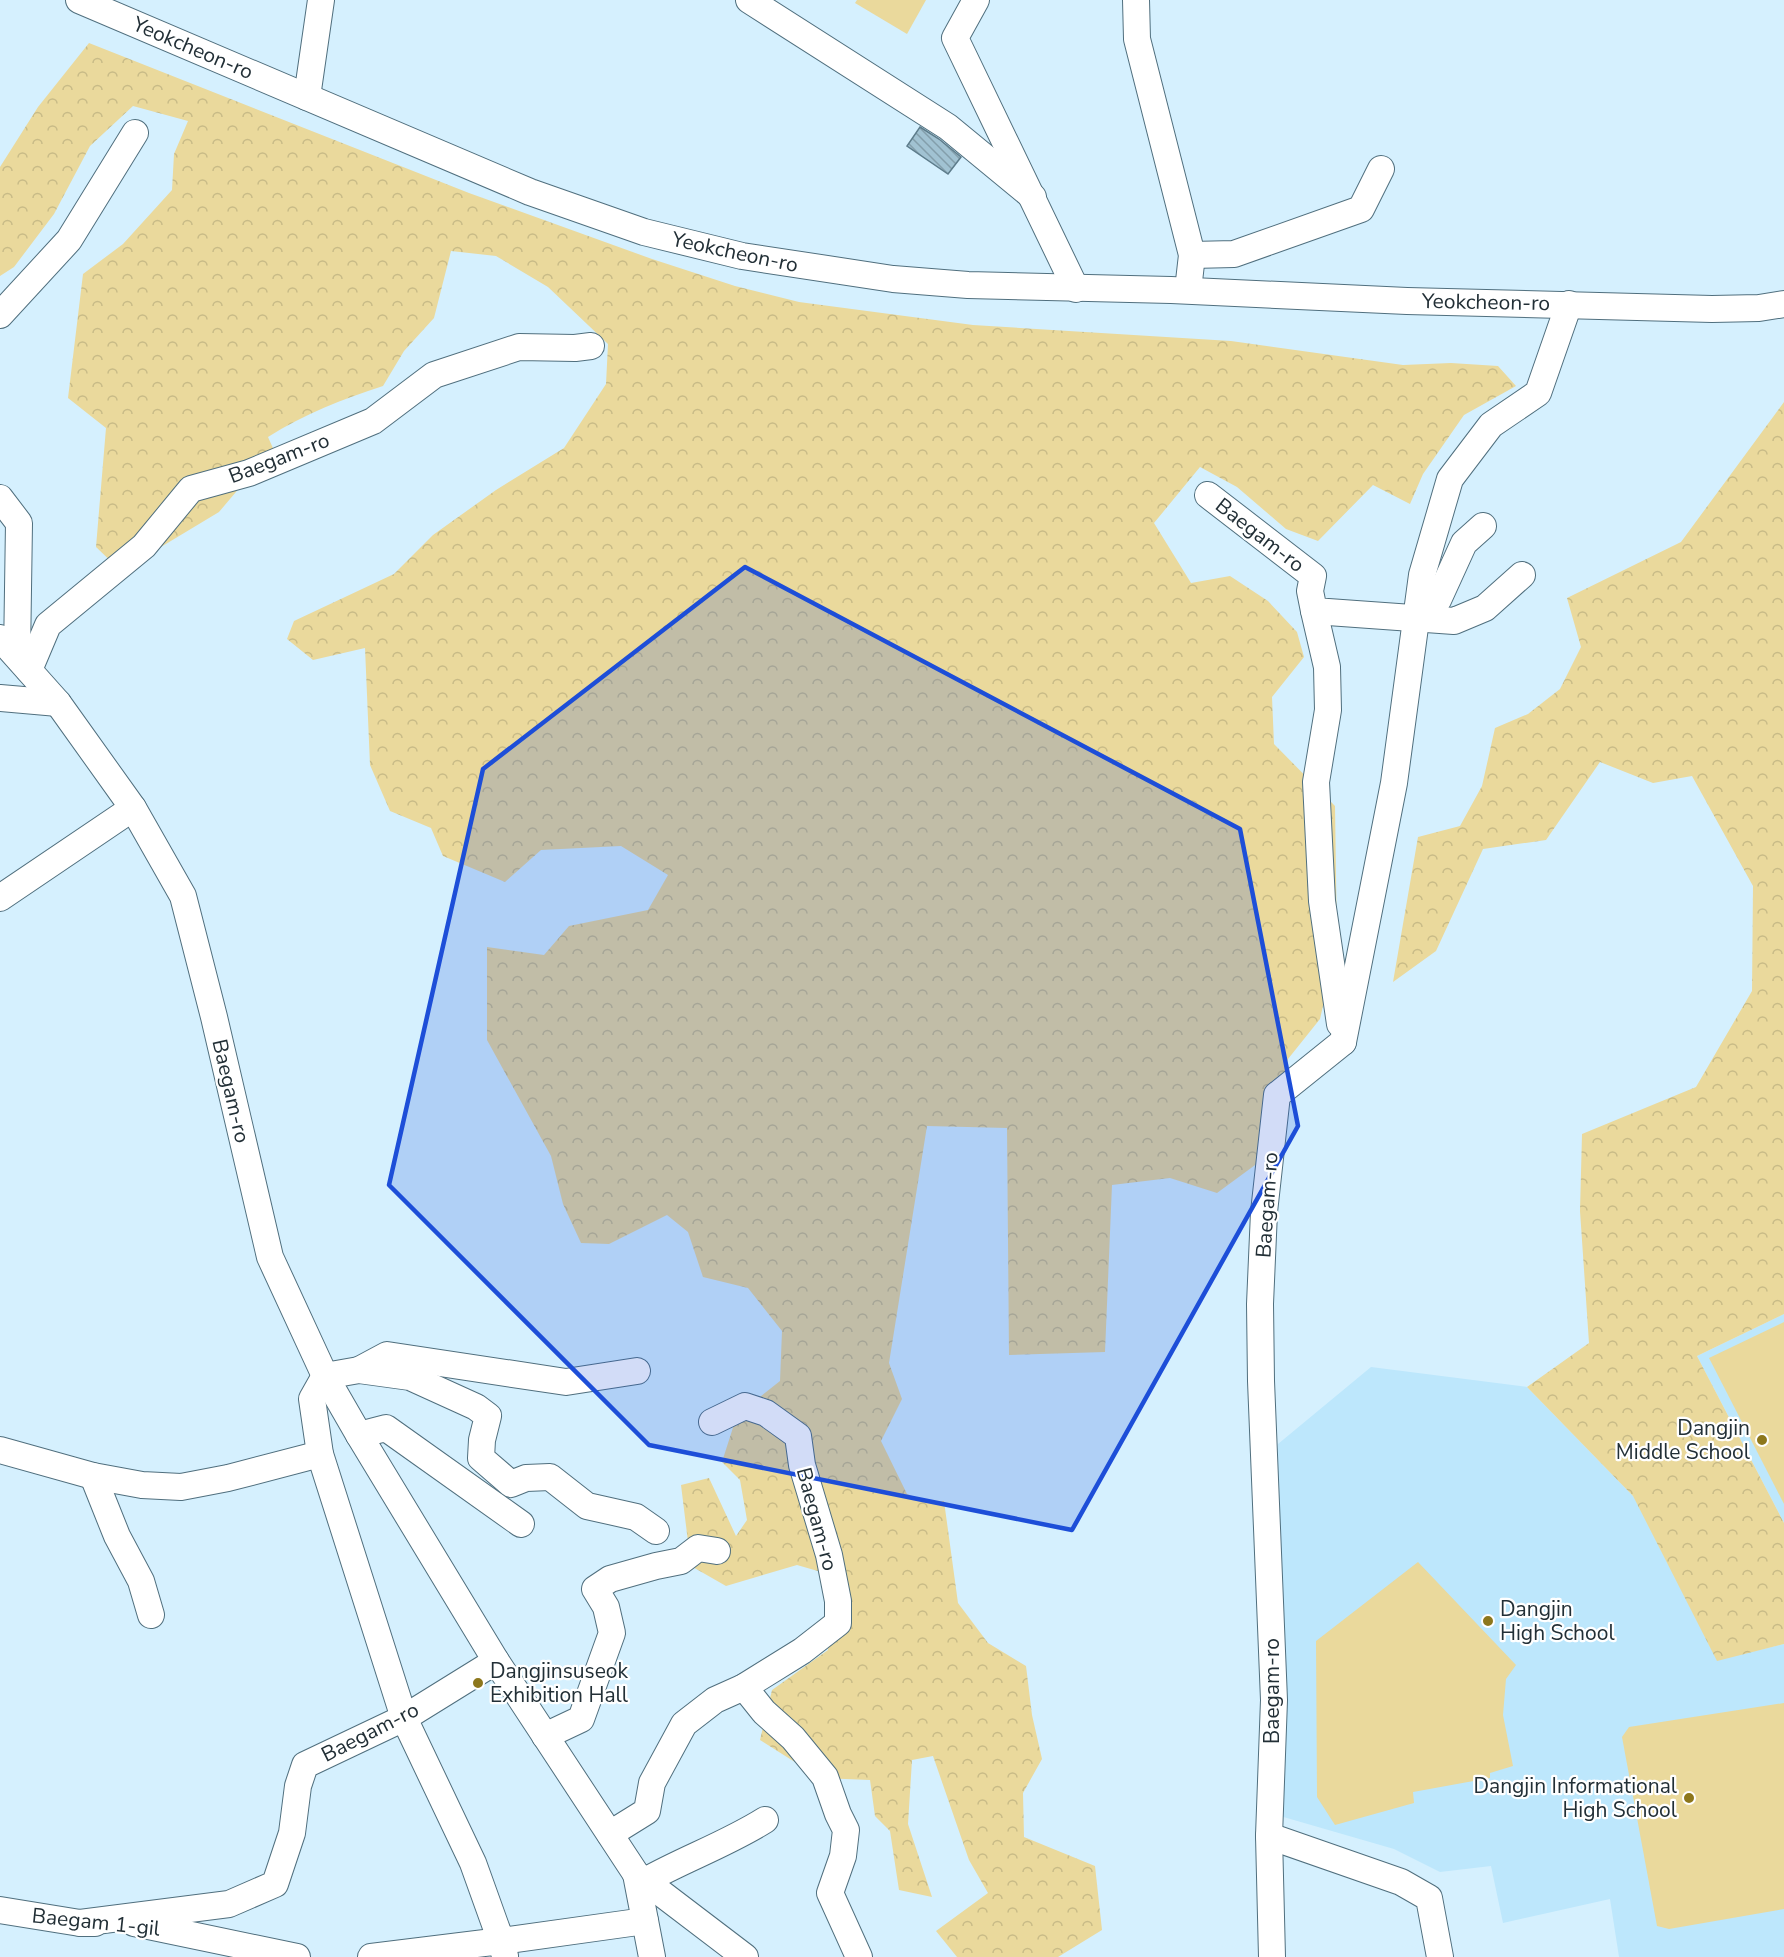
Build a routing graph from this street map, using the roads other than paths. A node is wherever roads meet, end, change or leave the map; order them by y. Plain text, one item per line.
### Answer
1 (79, 0) edge
2 (321, 0) edge
3 (749, 0) edge
4 (976, 0) edge
5 (1136, 0) edge
6 (307, 97) junction
7 (135, 133) dead end
8 (1381, 169) dead end
9 (1033, 197) junction
10 (1192, 255) junction
11 (1076, 289) junction
12 (1188, 290) junction
13 (1569, 304) junction
14 (1784, 304) edge
15 (0, 315) edge
16 (591, 346) dead end
17 (1208, 495) dead end
18 (0, 498) edge
19 (1483, 526) dead end
20 (1522, 575) dead end
21 (1314, 610) junction
22 (1417, 618) junction
23 (15, 654) edge
24 (0, 698) edge
25 (58, 703) junction
26 (133, 808) junction
27 (0, 897) edge
28 (1343, 1042) junction
29 (359, 1370) junction
30 (637, 1371) dead end
31 (325, 1376) junction
32 (712, 1422) dead end
33 (359, 1435) junction
34 (0, 1450) edge
35 (320, 1454) junction
36 (93, 1476) junction
37 (521, 1524) dead end
38 (656, 1531) dead end
39 (717, 1551) dead end
40 (151, 1615) dead end
41 (496, 1661) junction
42 (744, 1687) junction
43 (404, 1718) junction
44 (545, 1736) junction
45 (765, 1820) dead end
46 (610, 1834) junction
47 (1269, 1836) junction
48 (640, 1878) junction
49 (0, 1910) edge
50 (645, 1921) junction
51 (80, 1923) junction
52 (503, 1949) edge
53 (297, 1957) edge
54 (371, 1957) edge
55 (652, 1957) edge
56 (745, 1957) edge
57 (859, 1957) edge
58 (1272, 1957) edge
59 (1440, 1957) edge

1 - 6 street, Yeokcheon-ro
2 - 6 street
3 - 9 street
4 - 9 street
5 - 10 street
6 - 11 street, Yeokcheon-ro
7 - 15 street
8 - 10 street
9 - 11 street
10 - 12 street
11 - 12 street, Yeokcheon-ro
12 - 13 street, Yeokcheon-ro
13 - 14 street, Yeokcheon-ro
13 - 22 street
16 - 23 street, Baegam-ro
17 - 21 street, Baegam-ro
18 - 23 street
19 - 22 street
20 - 22 street
21 - 22 street
21 - 28 street, Baegam-ro
22 - 28 street
23 - 25 street, Baegam-ro
24 - 25 street
25 - 26 street, Baegam-ro
26 - 27 street
26 - 31 street, Baegam-ro
28 - 47 street, Baegam-ro
29 - 30 street
29 - 31 street
29 - 38 street
31 - 33 street, Baegam-ro
31 - 35 street
32 - 42 street, Baegam-ro
33 - 37 street
33 - 41 street, Baegam-ro
34 - 36 street
35 - 36 street
35 - 43 street
36 - 40 street
39 - 44 street
41 - 43 street, Baegam-ro
41 - 44 street, Baegam-ro
42 - 46 street, Baegam-ro
42 - 57 street
43 - 51 street, Baegam-ro
43 - 52 street
44 - 46 street, Baegam-ro
45 - 48 street
46 - 48 street, Baegam-ro
47 - 58 street, Baegam-ro
47 - 59 street
48 - 50 street
48 - 56 street, Baegam-ro
49 - 51 street, Baegam 1-gil
50 - 52 street
50 - 55 street
51 - 53 street, Baegam 1-gil
52 - 54 street

